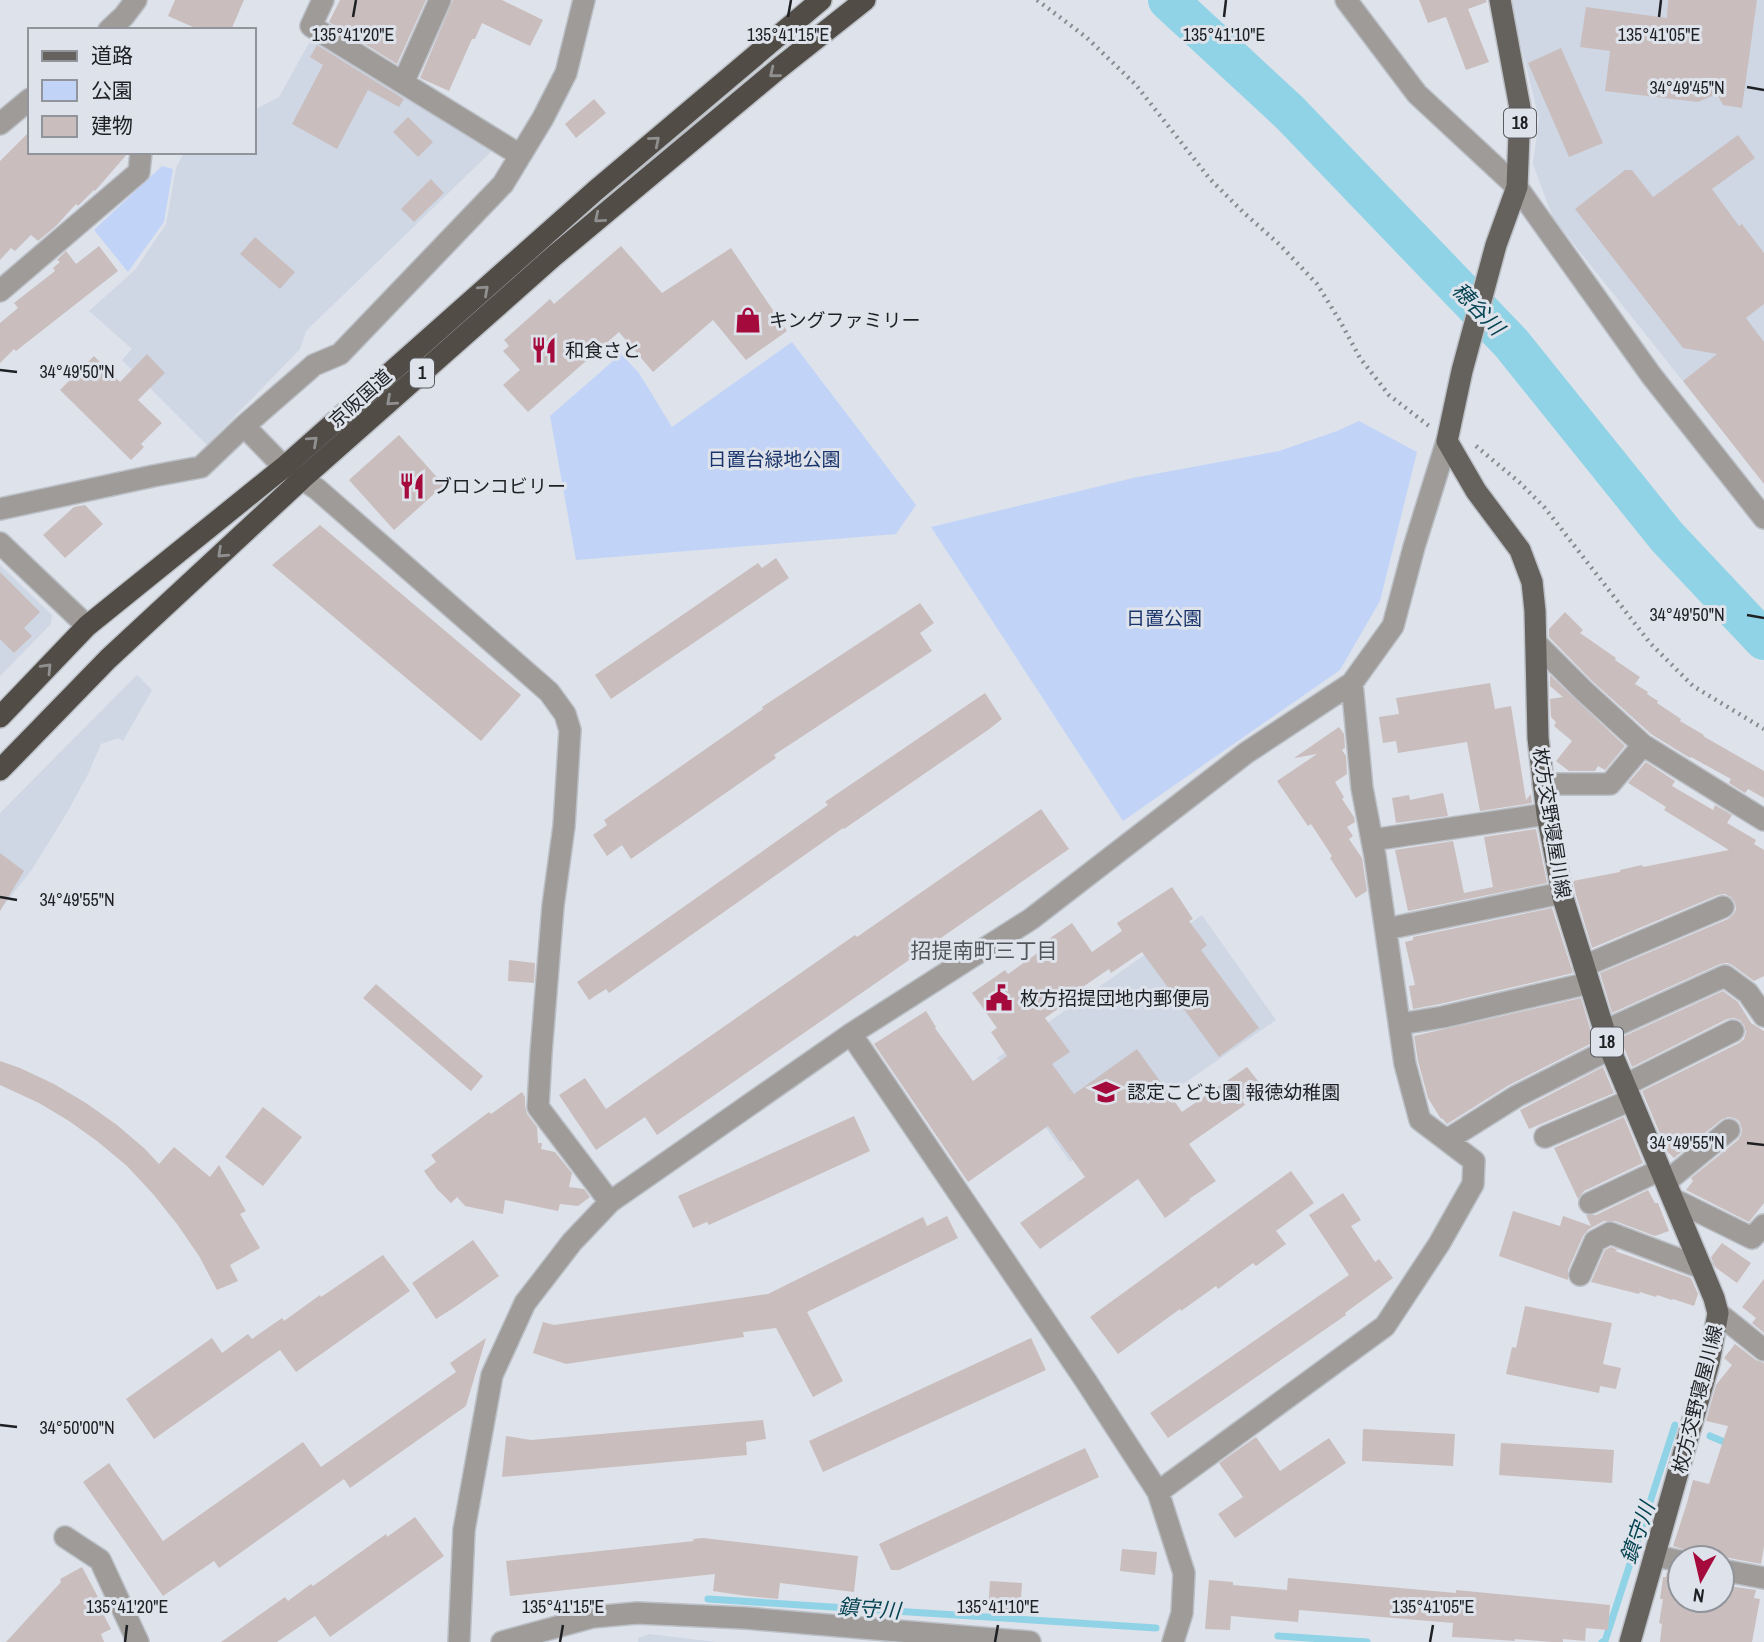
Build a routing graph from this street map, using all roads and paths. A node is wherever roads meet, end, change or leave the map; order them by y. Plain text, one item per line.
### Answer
1 (136, 0) edge
2 (323, 0) edge
3 (440, 0) edge
4 (584, 0) edge
5 (821, 0) edge
6 (865, 0) edge
7 (1037, 0) edge
8 (1346, 0) edge
9 (1500, 0) edge
10 (111, 28) edge
11 (403, 83) junction
12 (28, 101) edge
13 (0, 124) edge
14 (141, 154) edge
15 (520, 155) junction
16 (1517, 187) junction
17 (0, 291) edge
18 (244, 426) junction
19 (1447, 441) junction
20 (284, 467) junction
21 (302, 479) junction
22 (0, 509) edge
23 (1764, 517) edge
24 (0, 543) edge
25 (87, 626) junction
26 (1536, 643) junction
27 (1352, 683) junction
28 (0, 717) edge
29 (1764, 729) edge
30 (1643, 745) junction
31 (0, 770) edge
32 (1543, 784) junction
33 (1547, 814) junction
34 (1764, 820) edge
35 (1372, 840) junction
36 (1562, 893) junction
37 (1723, 907) dead end
38 (1386, 929) junction
39 (1587, 974) junction
40 (1756, 990) edge
41 (1764, 1016) edge
42 (1399, 1024) junction
43 (1733, 1031) dead end
44 (851, 1034) junction
45 (1607, 1040) junction
46 (1628, 1093) junction
47 (1729, 1130) dead end
48 (1545, 1137) dead end
49 (1447, 1140) junction
50 (1666, 1184) junction
51 (610, 1202) junction
52 (1590, 1203) dead end
53 (1764, 1226) edge
54 (1702, 1268) junction
55 (1580, 1275) dead end
56 (1718, 1313) junction
57 (1764, 1350) edge
58 (1158, 1492) junction
59 (65, 1537) dead end
60 (1655, 1556) junction
61 (1666, 1558) edge
62 (1736, 1573) edge
63 (1764, 1578) edge
64 (138, 1642) edge
65 (459, 1642) edge
66 (502, 1642) edge
67 (1030, 1642) edge
68 (1173, 1642) edge
69 (1630, 1642) edge

1 - 10 street
2 - 11 street
3 - 11 street
4 - 15 street
20 -> 5 highway, 京阪国道 / 1
6 -> 21 highway, 京阪国道 / 1
7 - 19 path
8 - 16 street
9 - 16 main road, 18
11 - 15 street
12 - 13 street
14 - 17 street
15 - 18 street
16 - 19 main road, 18
16 - 23 street
18 - 20 street
18 - 22 street
19 - 26 main road, 枚方交野寝屋川線 / 18
19 - 27 street
19 - 29 path
20 - 21 street
20 - 25 highway, 京阪国道 / 1
21 -> 31 highway, 京阪国道 / 1
21 - 51 street
24 - 25 street
28 -> 25 highway, 京阪国道 / 1
26 - 30 street
26 - 32 main road, 枚方交野寝屋川線 / 18
27 - 35 street
27 - 44 street
30 - 32 street
30 - 34 street
32 - 33 main road, 枚方交野寝屋川線 / 18
33 - 35 street
33 - 36 main road, 枚方交野寝屋川線 / 18
35 - 38 street
36 - 38 street
36 - 39 main road, 枚方交野寝屋川線 / 18
37 - 39 street
38 - 42 street
39 - 42 street
39 - 45 main road, 枚方交野寝屋川線 / 18
40 - 41 street
40 - 45 street
42 - 49 street
43 - 46 street
44 - 51 street
44 - 58 street
45 - 46 main road, 枚方交野寝屋川線 / 18
45 - 49 street
46 - 48 street
46 - 50 main road, 枚方交野寝屋川線 / 18
47 - 50 street
49 - 58 street
50 - 52 street
50 - 53 street
50 - 54 main road, 枚方交野寝屋川線 / 18
51 - 65 street
54 - 55 street
54 - 56 main road, 枚方交野寝屋川線 / 18
56 - 57 street
56 - 60 main road, 枚方交野寝屋川線 / 18
58 - 68 street
59 - 64 street
60 - 61 street
60 - 69 main road, 枚方交野寝屋川線 / 18
62 - 63 street
66 - 67 street

